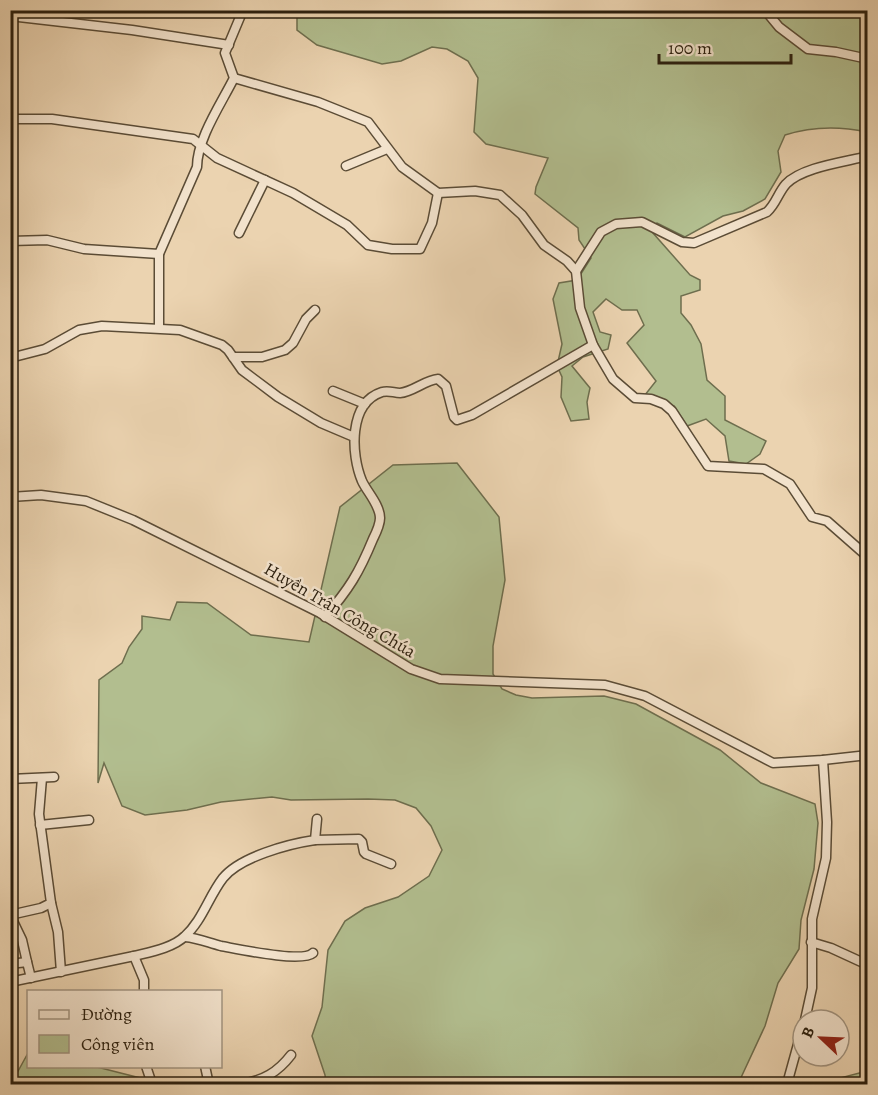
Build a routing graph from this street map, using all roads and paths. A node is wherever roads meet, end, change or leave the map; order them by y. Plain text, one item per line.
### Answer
1 (243, 10) edge
2 (765, 10) edge
3 (10, 16) edge
4 (229, 45) junction
5 (867, 59) edge
6 (234, 78) junction
7 (10, 119) edge
8 (201, 147) junction
9 (387, 149) junction
10 (867, 156) edge
11 (346, 166) dead end
12 (265, 180) junction
13 (438, 193) junction
14 (239, 233) dead end
15 (10, 241) edge
16 (159, 254) junction
17 (576, 271) junction
18 (315, 310) dead end
19 (159, 328) junction
20 (592, 345) junction
21 (233, 357) junction
22 (10, 358) edge
23 (333, 391) dead end
24 (365, 404) junction
25 (354, 436) junction
26 (10, 497) edge
27 (867, 557) edge
28 (325, 617) junction
29 (867, 755) edge
30 (822, 760) junction
31 (54, 777) dead end
32 (42, 778) junction
33 (10, 779) edge
34 (317, 819) dead end
35 (88, 820) dead end
36 (40, 825) junction
37 (315, 840) junction
38 (392, 864) dead end
39 (51, 903) junction
40 (10, 915) edge
41 (185, 936) junction
42 (811, 942) junction
43 (313, 953) dead end
44 (134, 957) junction
45 (27, 962) junction
46 (10, 964) edge
47 (867, 965) edge
48 (61, 972) junction
49 (31, 978) junction
50 (10, 982) edge
51 (146, 990) edge
52 (807, 1008) edge
53 (291, 1055) dead end
54 (147, 1068) edge
55 (205, 1068) edge
56 (791, 1068) edge
57 (152, 1084) edge
58 (213, 1084) edge
59 (241, 1084) edge
60 (787, 1084) edge

1 - 4 street
2 - 5 street
3 - 4 street
4 - 6 street
6 - 8 street
6 - 9 street
7 - 8 street
8 - 12 street
8 - 16 street
9 - 11 street
9 - 13 street
10 - 17 street
12 - 13 street
12 - 14 street
13 - 17 street
15 - 16 street
16 - 19 street
17 - 20 street
18 - 21 street
19 - 21 street
19 - 22 street
20 - 24 street
20 - 27 street
21 - 25 street
23 - 24 street
24 - 25 street
25 - 28 street
26 - 28 street, Huyền Trân Công Chúa
28 - 30 street, Huyền Trân Công Chúa
29 - 30 street, Huyền Trân Công Chúa
30 - 42 street
31 - 32 street
32 - 33 street
32 - 36 street
34 - 37 street
35 - 36 street
36 - 39 street
37 - 38 street
37 - 41 street
39 - 40 street
39 - 48 street
40 - 45 street
41 - 43 street
41 - 44 street
42 - 47 street
42 - 52 street
44 - 48 street
44 - 51 street
45 - 46 street
45 - 49 street
48 - 49 street
49 - 50 street
53 - 59 street
54 - 57 street
55 - 58 street
56 - 60 street

